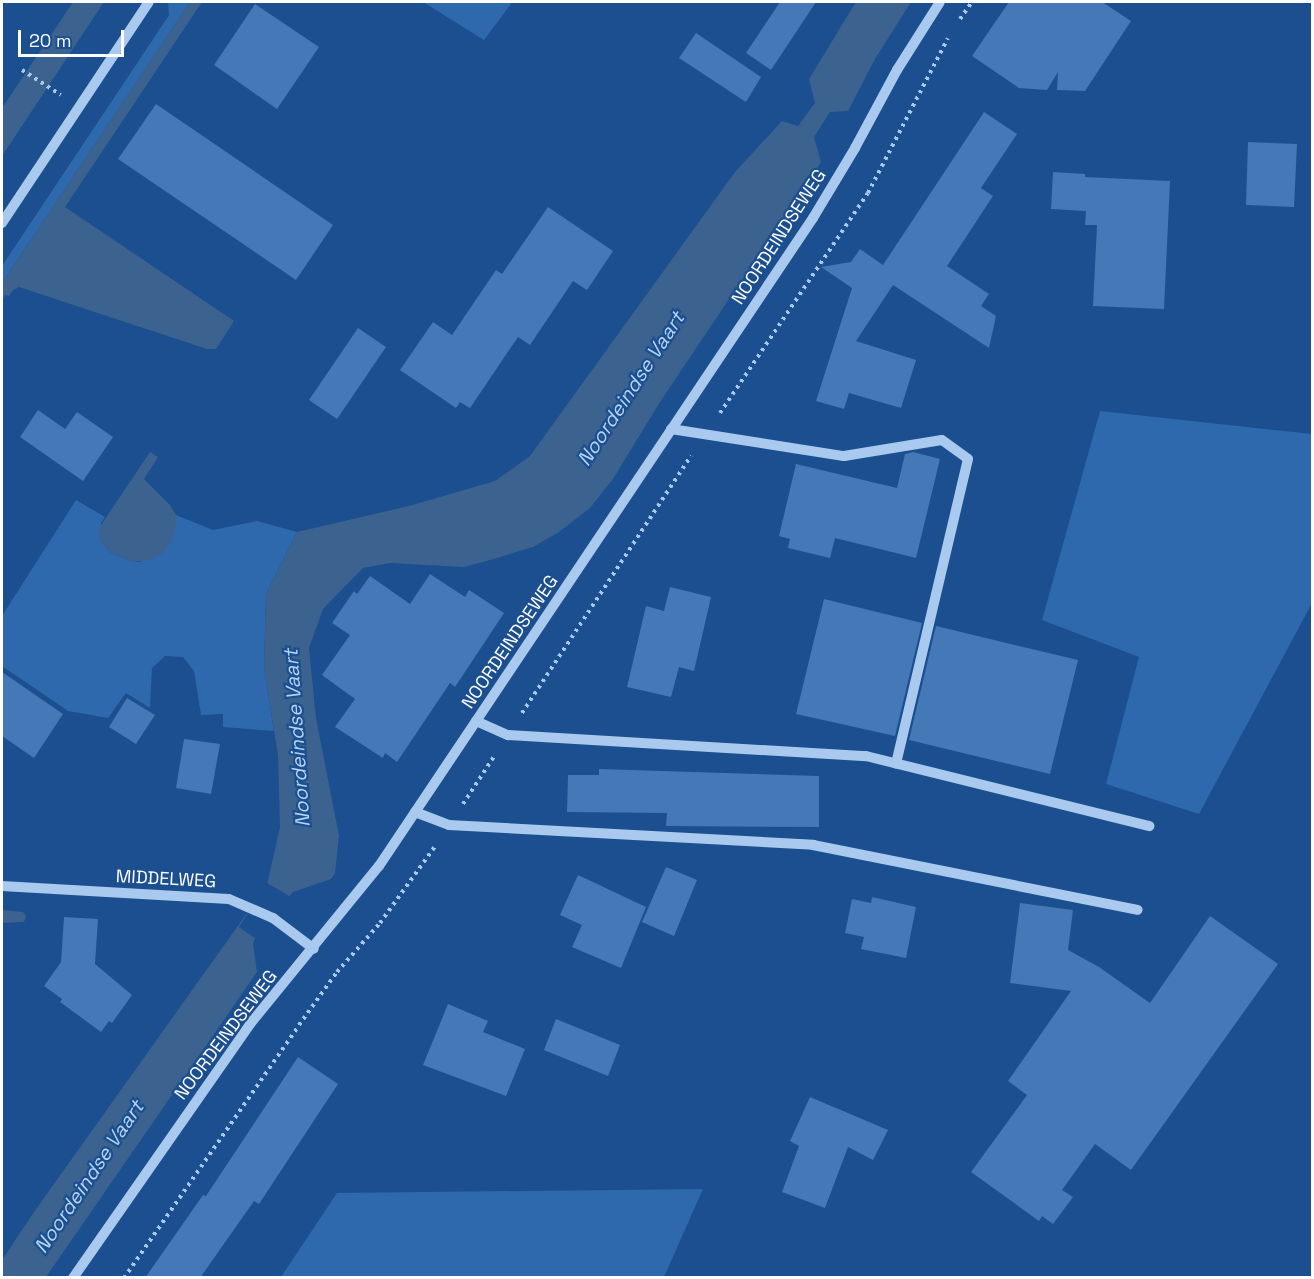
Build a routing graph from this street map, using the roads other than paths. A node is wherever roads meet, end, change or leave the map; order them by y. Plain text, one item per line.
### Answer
1 (149, 2) edge
2 (940, 2) edge
3 (2, 223) edge
4 (671, 429) junction
5 (476, 722) junction
6 (896, 764) junction
7 (415, 812) junction
8 (1149, 826) dead end
9 (2, 886) edge
10 (1138, 910) dead end
11 (314, 949) junction
12 (73, 1278) edge

1 - 3 street
2 - 4 street, NOORDEINDSEWEG
4 - 5 street, NOORDEINDSEWEG
4 - 6 street
5 - 6 street
5 - 7 street, NOORDEINDSEWEG
6 - 8 street
7 - 10 street
7 - 11 street, NOORDEINDSEWEG
9 - 11 street, MIDDELWEG
11 - 12 street, NOORDEINDSEWEG

